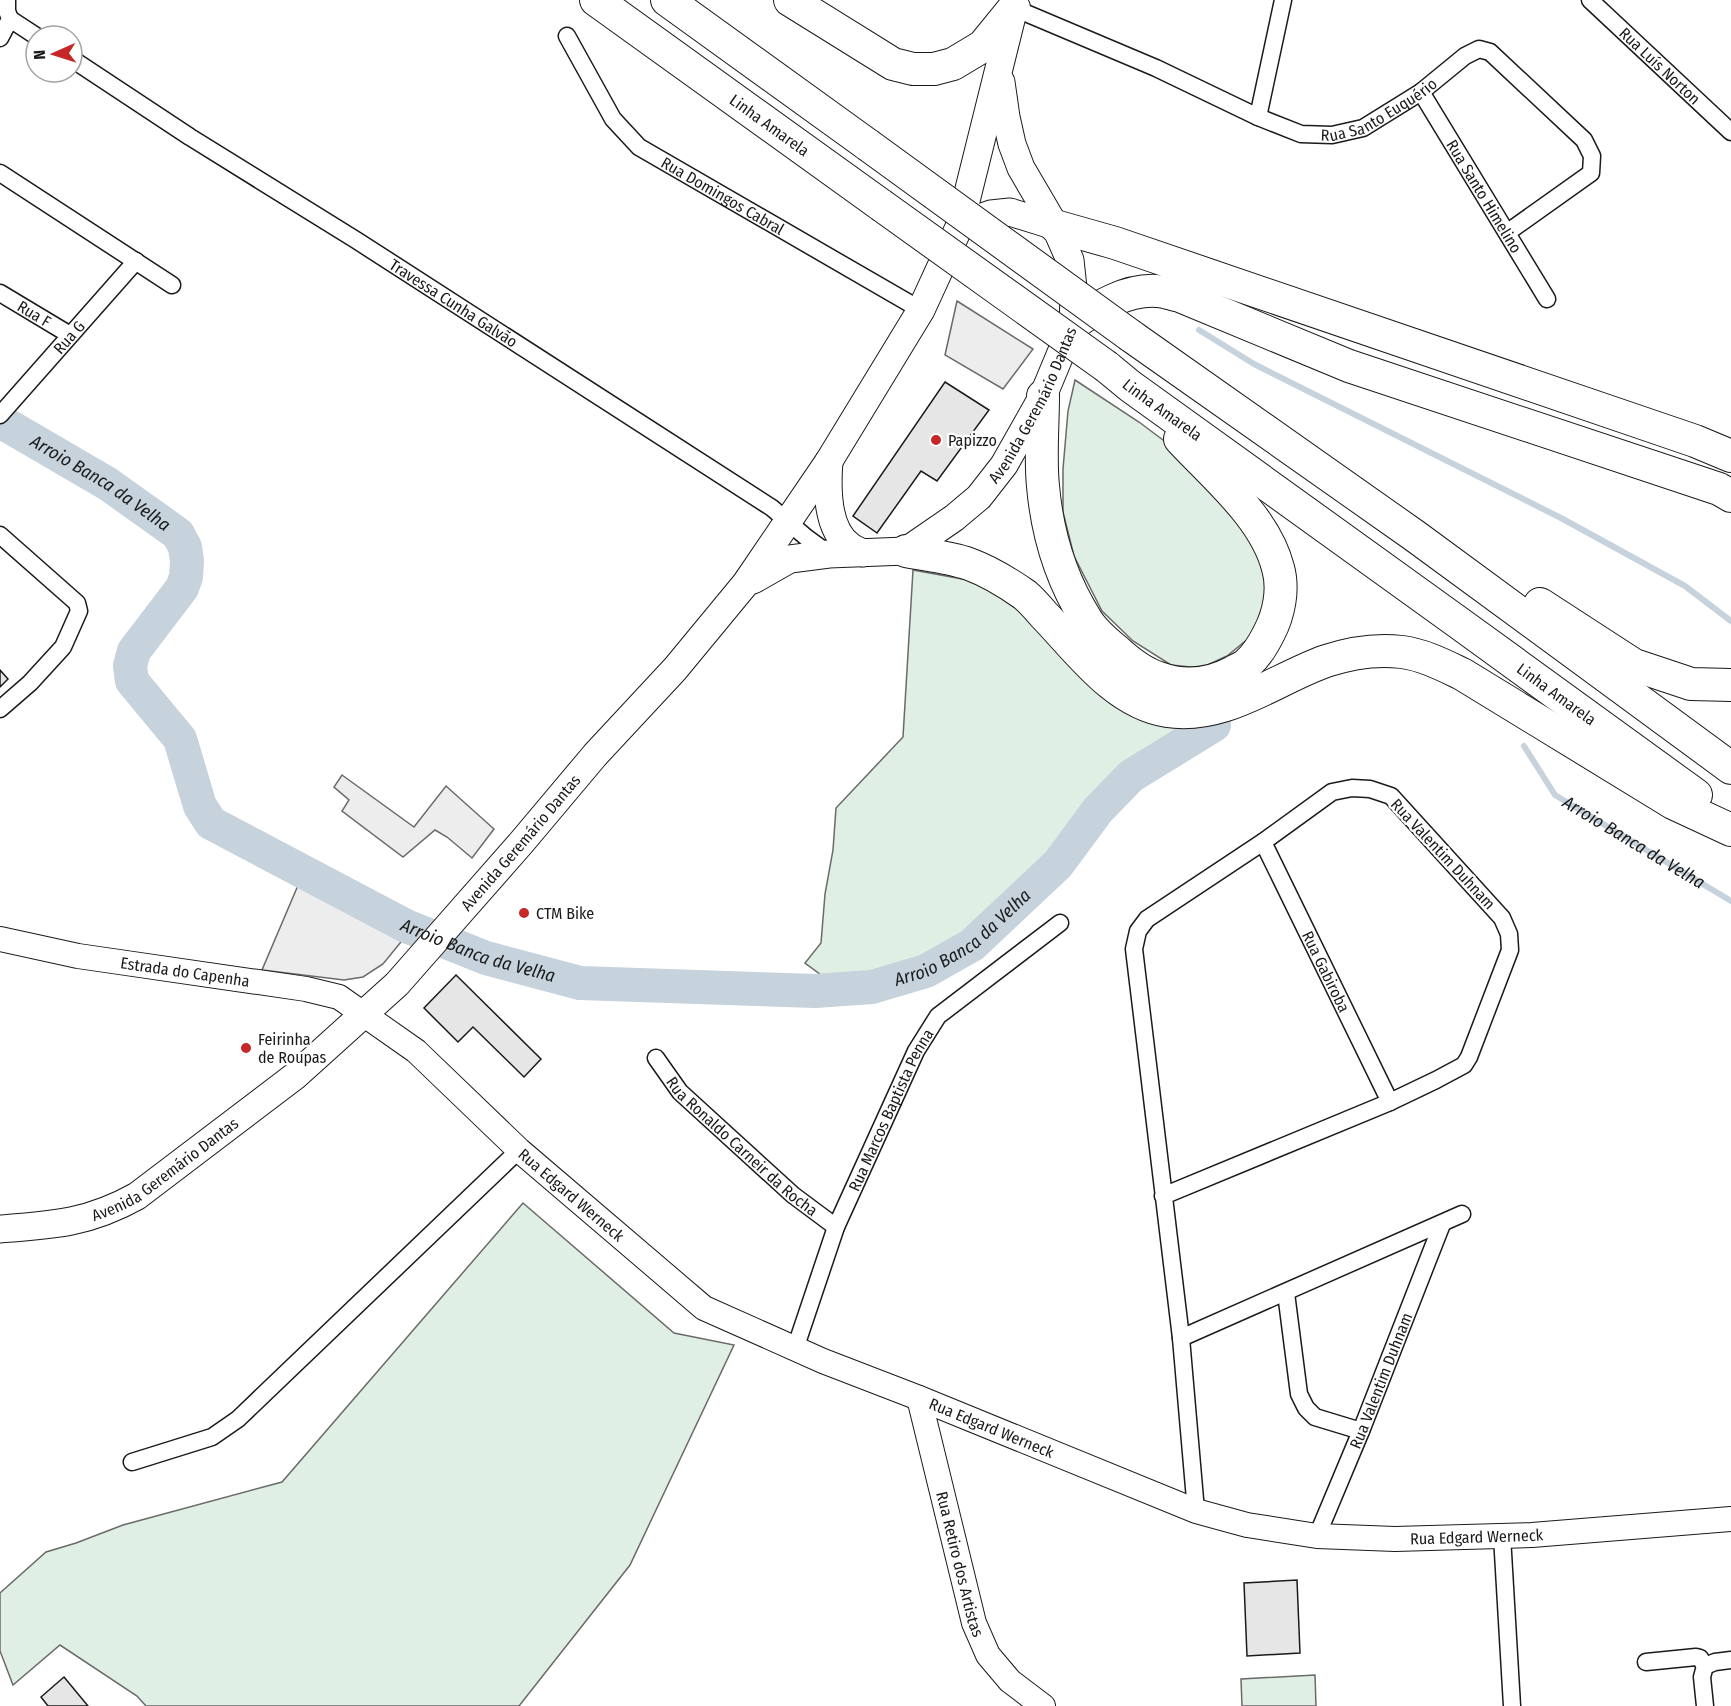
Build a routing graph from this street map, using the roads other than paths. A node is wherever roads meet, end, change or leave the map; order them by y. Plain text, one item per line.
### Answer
1 (7, 0) edge
2 (596, 0) edge
3 (667, 0) edge
4 (790, 0) edge
5 (1283, 0) edge
6 (1590, 0) edge
7 (1018, 3) edge
8 (10, 19) junction
9 (24, 28) edge
10 (567, 36) dead end
11 (0, 38) edge
12 (999, 65) junction
13 (84, 67) edge
14 (1421, 92) junction
15 (1258, 117) junction
16 (1731, 132) edge
17 (0, 173) edge
18 (960, 225) junction
19 (1055, 226) junction
20 (1508, 232) junction
21 (136, 261) junction
22 (172, 285) dead end
23 (0, 293) edge
24 (1547, 299) dead end
25 (921, 310) junction
26 (1073, 324) junction
27 (70, 334) junction
28 (1119, 377) junction
29 (1043, 396) junction
30 (3, 408) edge
31 (1731, 456) edge
32 (829, 461) junction
33 (1731, 496) edge
34 (788, 523) junction
35 (0, 535) edge
36 (1415, 536) junction
37 (906, 551) junction
38 (863, 553) junction
39 (829, 554) junction
40 (746, 583) junction
41 (1731, 685) edge
42 (0, 710) edge
43 (1731, 768) edge
44 (1731, 821) edge
45 (1731, 830) edge
46 (1263, 842) junction
47 (1060, 923) dead end
48 (0, 939) edge
49 (365, 1014) junction
50 (656, 1058) dead end
51 (1390, 1102) junction
52 (519, 1150) junction
53 (1163, 1196) junction
54 (1462, 1214) dead end
55 (1442, 1224) junction
56 (836, 1227) junction
57 (0, 1229) edge
58 (1286, 1293) junction
59 (1181, 1338) junction
60 (795, 1349) junction
61 (919, 1398) junction
62 (1361, 1431) junction
63 (132, 1462) dead end
64 (1196, 1511) junction
65 (1731, 1519) edge
66 (1317, 1536) junction
67 (1502, 1536) junction
68 (1731, 1660) edge
69 (1646, 1662) dead end
70 (1706, 1666) junction
71 (1043, 1706) edge
72 (1512, 1706) edge
73 (1705, 1706) edge

1 - 8 street
2 - 28 highway, Linha Amarela, bridge
3 - 36 highway, bridge
4 - 7 highway
5 - 15 street
6 - 16 street, Rua Luís Norton
7 - 12 main road, Avenida Geremário Dantas
7 - 15 street, Rua Santo Euquério
8 - 9 street
8 - 11 street
10 - 25 street, Rua Domingos Cabral
12 - 18 main road, Avenida Geremário Dantas
12 - 19 main road, Avenida Geremário Dantas
13 - 34 street, Travessa Cunha Galvão
14 - 15 street, Rua Santo Euquério
14 - 20 street, Rua Santo Himelino
14 - 20 street, Rua Santo Euquério
17 - 21 street
18 - 19 main road
18 - 25 main road, Avenida Geremário Dantas
19 - 26 main road, Avenida Geremário Dantas
19 - 31 highway
20 - 24 street, Rua Santo Himelino
21 - 22 street
21 - 27 street, Rua G
23 - 27 street, Rua F
25 - 32 main road, Avenida Geremário Dantas
26 - 29 main road, Avenida Geremário Dantas
26 - 33 highway
27 - 30 street, Rua G
28 - 29 highway
28 - 44 highway, Linha Amarela
29 - 37 main road, Avenida Geremário Dantas
32 - 34 main road, Avenida Geremário Dantas
32 - 38 main road
34 - 39 street, Travessa Cunha Galvão
34 - 40 main road, Avenida Geremário Dantas
35 - 42 street
36 - 41 highway
36 - 43 highway
37 - 38 main road, Avenida Geremário Dantas
37 - 45 highway
38 - 39 main road, Avenida Geremário Dantas
39 - 40 main road, Avenida Geremário Dantas
40 - 49 main road, Avenida Geremário Dantas
46 - 51 street, Rua Gabiroba
46 - 51 street, Rua Valentim Duhnam
46 - 53 street, Rua Valentim Duhnam
47 - 56 street, Rua Marcos Baptista Penna
48 - 49 street, Estrada do Capenha
49 - 52 street, Rua Edgard Werneck
49 - 57 main road, Avenida Geremário Dantas
50 - 56 street, Rua Ronaldo Carneir da Rocha
51 - 53 street, Rua Valentim Duhnam
52 - 60 street, Rua Edgard Werneck
52 - 63 street
53 - 59 street, Rua Valentim Duhnam
54 - 55 street
55 - 58 street
55 - 62 street, Rua Valentim Duhnam
56 - 60 street, Rua Marcos Baptista Penna
58 - 59 street
58 - 62 street
59 - 64 street, Rua Valentim Duhnam
60 - 61 street, Rua Edgard Werneck
61 - 64 street, Rua Edgard Werneck
61 - 71 street, Rua Retiro dos Artistas
62 - 66 street, Rua Valentim Duhnam
64 - 66 street, Rua Edgard Werneck
65 - 67 street, Rua Edgard Werneck
66 - 67 street, Rua Edgard Werneck
67 - 72 street
68 - 70 street
69 - 70 street
70 - 73 street

